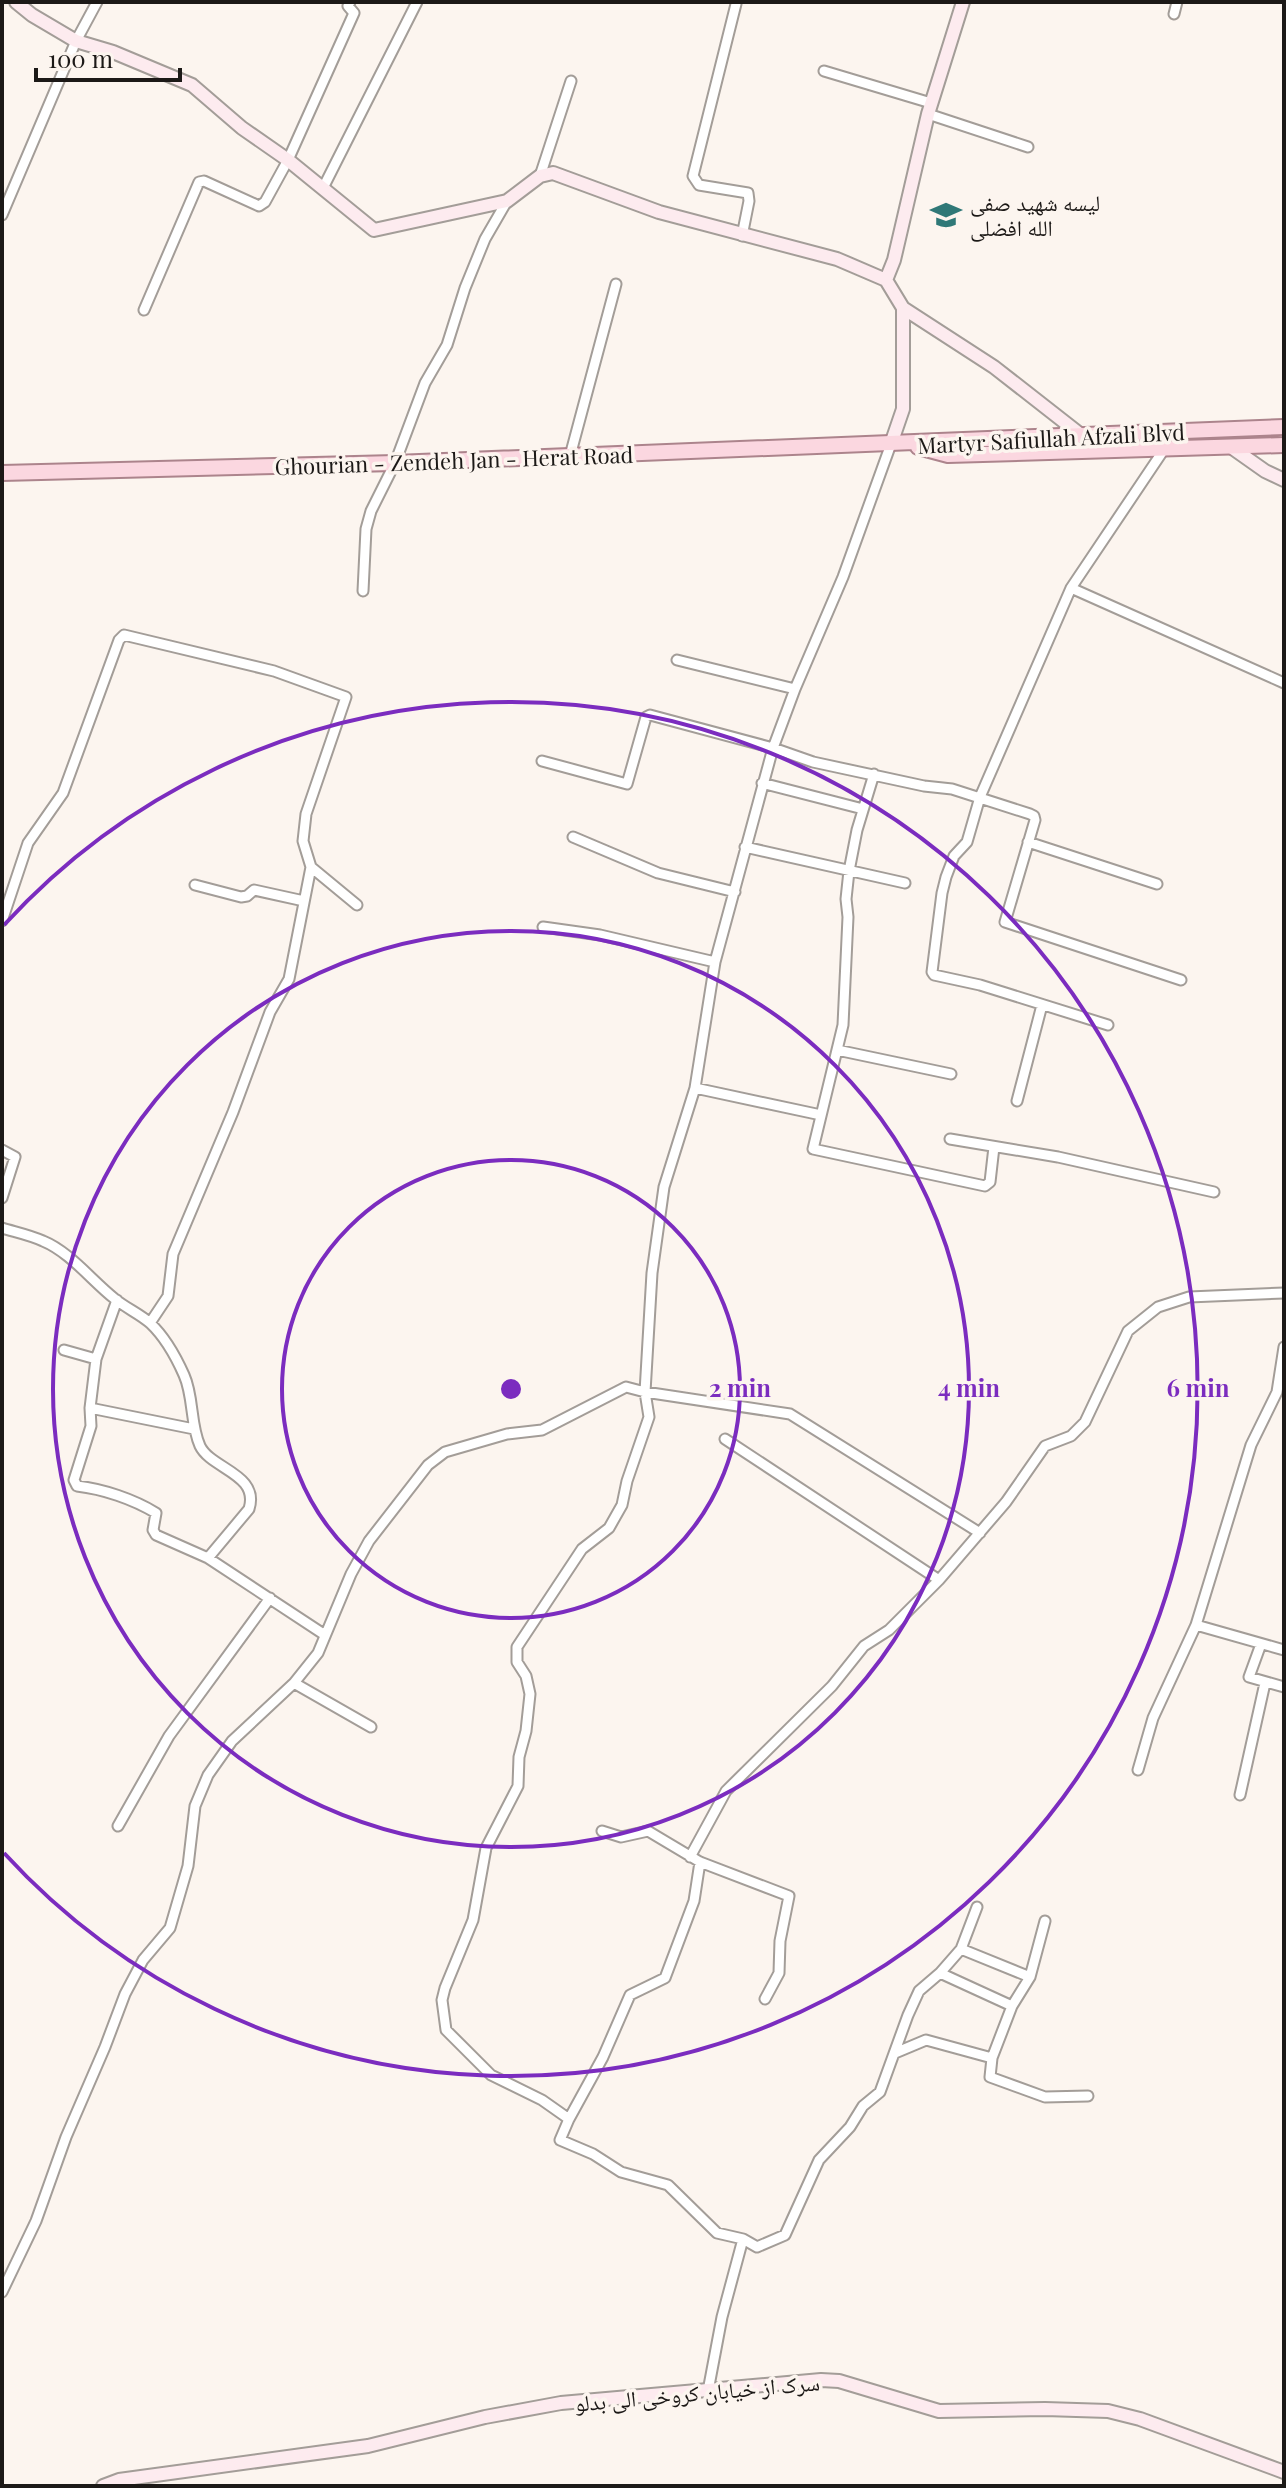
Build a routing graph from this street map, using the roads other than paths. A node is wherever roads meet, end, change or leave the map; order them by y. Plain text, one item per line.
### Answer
1 (16, 2) edge
2 (97, 2) edge
3 (350, 2) edge
4 (417, 2) edge
5 (963, 2) edge
6 (1177, 2) edge
7 (736, 4) edge
8 (1174, 14) dead end
9 (76, 41) junction
10 (824, 71) dead end
11 (571, 81) dead end
12 (930, 108) junction
13 (1028, 147) dead end
14 (288, 160) junction
15 (540, 176) junction
16 (323, 188) junction
17 (507, 201) junction
18 (2, 214) edge
19 (742, 236) junction
20 (886, 280) junction
21 (616, 284) dead end
22 (903, 308) junction
23 (144, 310) dead end
24 (1284, 427) edge
25 (1081, 435) junction
26 (898, 444) junction
27 (1284, 445) edge
28 (1231, 447) junction
29 (1165, 448) junction
30 (570, 456) junction
31 (395, 463) junction
32 (2, 473) edge
33 (1284, 480) edge
34 (1071, 588) junction
35 (363, 591) dead end
36 (677, 660) dead end
37 (1284, 683) edge
38 (795, 689) junction
39 (773, 748) junction
40 (542, 761) dead end
41 (874, 774) junction
42 (762, 783) junction
43 (980, 797) junction
44 (863, 809) junction
45 (573, 837) dead end
46 (1028, 842) junction
47 (745, 847) junction
48 (311, 867) junction
49 (849, 871) junction
50 (905, 883) dead end
51 (1157, 884) dead end
52 (195, 885) dead end
53 (735, 892) junction
54 (304, 901) junction
55 (357, 905) dead end
56 (2, 921) edge
57 (543, 927) dead end
58 (715, 962) junction
59 (1181, 980) dead end
60 (1042, 1005) junction
61 (1108, 1025) dead end
62 (837, 1050) junction
63 (951, 1074) dead end
64 (695, 1088) junction
65 (1017, 1101) dead end
66 (821, 1115) junction
67 (950, 1139) dead end
68 (994, 1147) junction
69 (2, 1150) edge
70 (1214, 1192) dead end
71 (2, 1198) edge
72 (2, 1228) edge
73 (1284, 1293) edge
74 (117, 1300) junction
75 (150, 1323) junction
76 (1284, 1347) edge
77 (64, 1350) dead end
78 (96, 1359) junction
79 (645, 1392) junction
80 (90, 1408) junction
81 (194, 1429) junction
82 (725, 1439) dead end
83 (980, 1533) junction
84 (208, 1558) junction
85 (939, 1580) junction
86 (270, 1598) junction
87 (1196, 1625) junction
88 (325, 1635) junction
89 (1261, 1644) junction
90 (1284, 1650) edge
91 (294, 1683) junction
92 (1265, 1683) junction
93 (1284, 1687) edge
94 (371, 1727) dead end
95 (1138, 1770) dead end
96 (1240, 1795) dead end
97 (118, 1826) dead end
98 (602, 1831) dead end
99 (690, 1857) junction
100 (700, 1862) junction
101 (977, 1907) dead end
102 (1045, 1921) dead end
103 (961, 1949) junction
104 (940, 1973) junction
105 (1030, 1977) junction
106 (765, 1999) dead end
107 (1012, 2006) junction
108 (895, 2053) junction
109 (992, 2058) junction
110 (1088, 2096) dead end
111 (569, 2119) junction
112 (743, 2239) junction
113 (2, 2292) edge
114 (708, 2391) junction
115 (1284, 2472) edge
116 (103, 2486) edge

1 - 9 main road
2 - 9 street
3 - 14 street
4 - 16 street
5 - 12 main road
6 - 8 street
7 - 19 street
9 - 14 main road
9 - 18 street
10 - 12 street
11 - 15 street
12 - 13 street
12 - 20 main road
14 - 16 main road
14 - 23 street
15 - 17 main road
15 - 19 main road
16 - 17 main road
17 - 31 street
19 - 20 main road
20 - 22 main road
21 - 30 street
22 - 25 main road
22 - 26 main road
24 - 25 main road, Martyr Safiullah Afzali Blvd
25 - 26 main road, Martyr Safiullah Afzali Blvd
26 - 29 main road, Martyr Safiullah Afzali Blvd
26 - 30 main road, Ghourian - Zendeh Jan - Herat Road
26 - 38 street
27 - 28 main road, Martyr Safiullah Afzali Blvd
28 - 29 main road, Martyr Safiullah Afzali Blvd
28 - 33 main road
29 - 34 street
30 - 31 main road, Ghourian - Zendeh Jan - Herat Road
31 - 32 main road, Ghourian - Zendeh Jan - Herat Road
31 - 35 street
34 - 37 street
34 - 43 street
36 - 38 street
38 - 39 street
39 - 40 street
39 - 41 street
39 - 42 street
41 - 43 street
41 - 44 street
42 - 44 street
42 - 47 street
43 - 46 street
43 - 60 street
44 - 49 street
45 - 53 street
46 - 51 street
46 - 59 street
47 - 49 street
47 - 53 street
48 - 54 street
48 - 55 street
48 - 56 street
49 - 50 street
49 - 62 street
52 - 54 street
53 - 58 street
54 - 75 street
57 - 58 street
58 - 64 street
60 - 61 street
60 - 65 street
62 - 63 street
62 - 66 street
64 - 66 street
64 - 79 street
66 - 68 street
67 - 68 street
68 - 70 street
69 - 71 street
72 - 74 street
73 - 83 street
74 - 75 street
74 - 78 street
75 - 81 street
76 - 87 street
77 - 78 street
78 - 80 street
79 - 83 street
79 - 88 street
79 - 111 street
80 - 81 street
80 - 84 street
81 - 84 street
82 - 85 street
83 - 85 street
84 - 86 street
85 - 99 street
86 - 88 street
86 - 97 street
87 - 89 street
87 - 95 street
88 - 91 street
89 - 90 street
89 - 92 street
91 - 94 street
91 - 113 street
92 - 93 street
92 - 96 street
98 - 99 street
99 - 100 street
100 - 106 street
100 - 111 street
101 - 103 street
102 - 105 street
103 - 104 street
103 - 105 street
104 - 107 street
104 - 108 street
105 - 107 street
107 - 109 street
108 - 109 street
108 - 112 street
109 - 110 street
111 - 112 street
112 - 114 street
114 - 115 main road, سرک از خیابان کروخی الی بدلو
114 - 116 main road, سرک از خیابان کروخی الی بدلو

